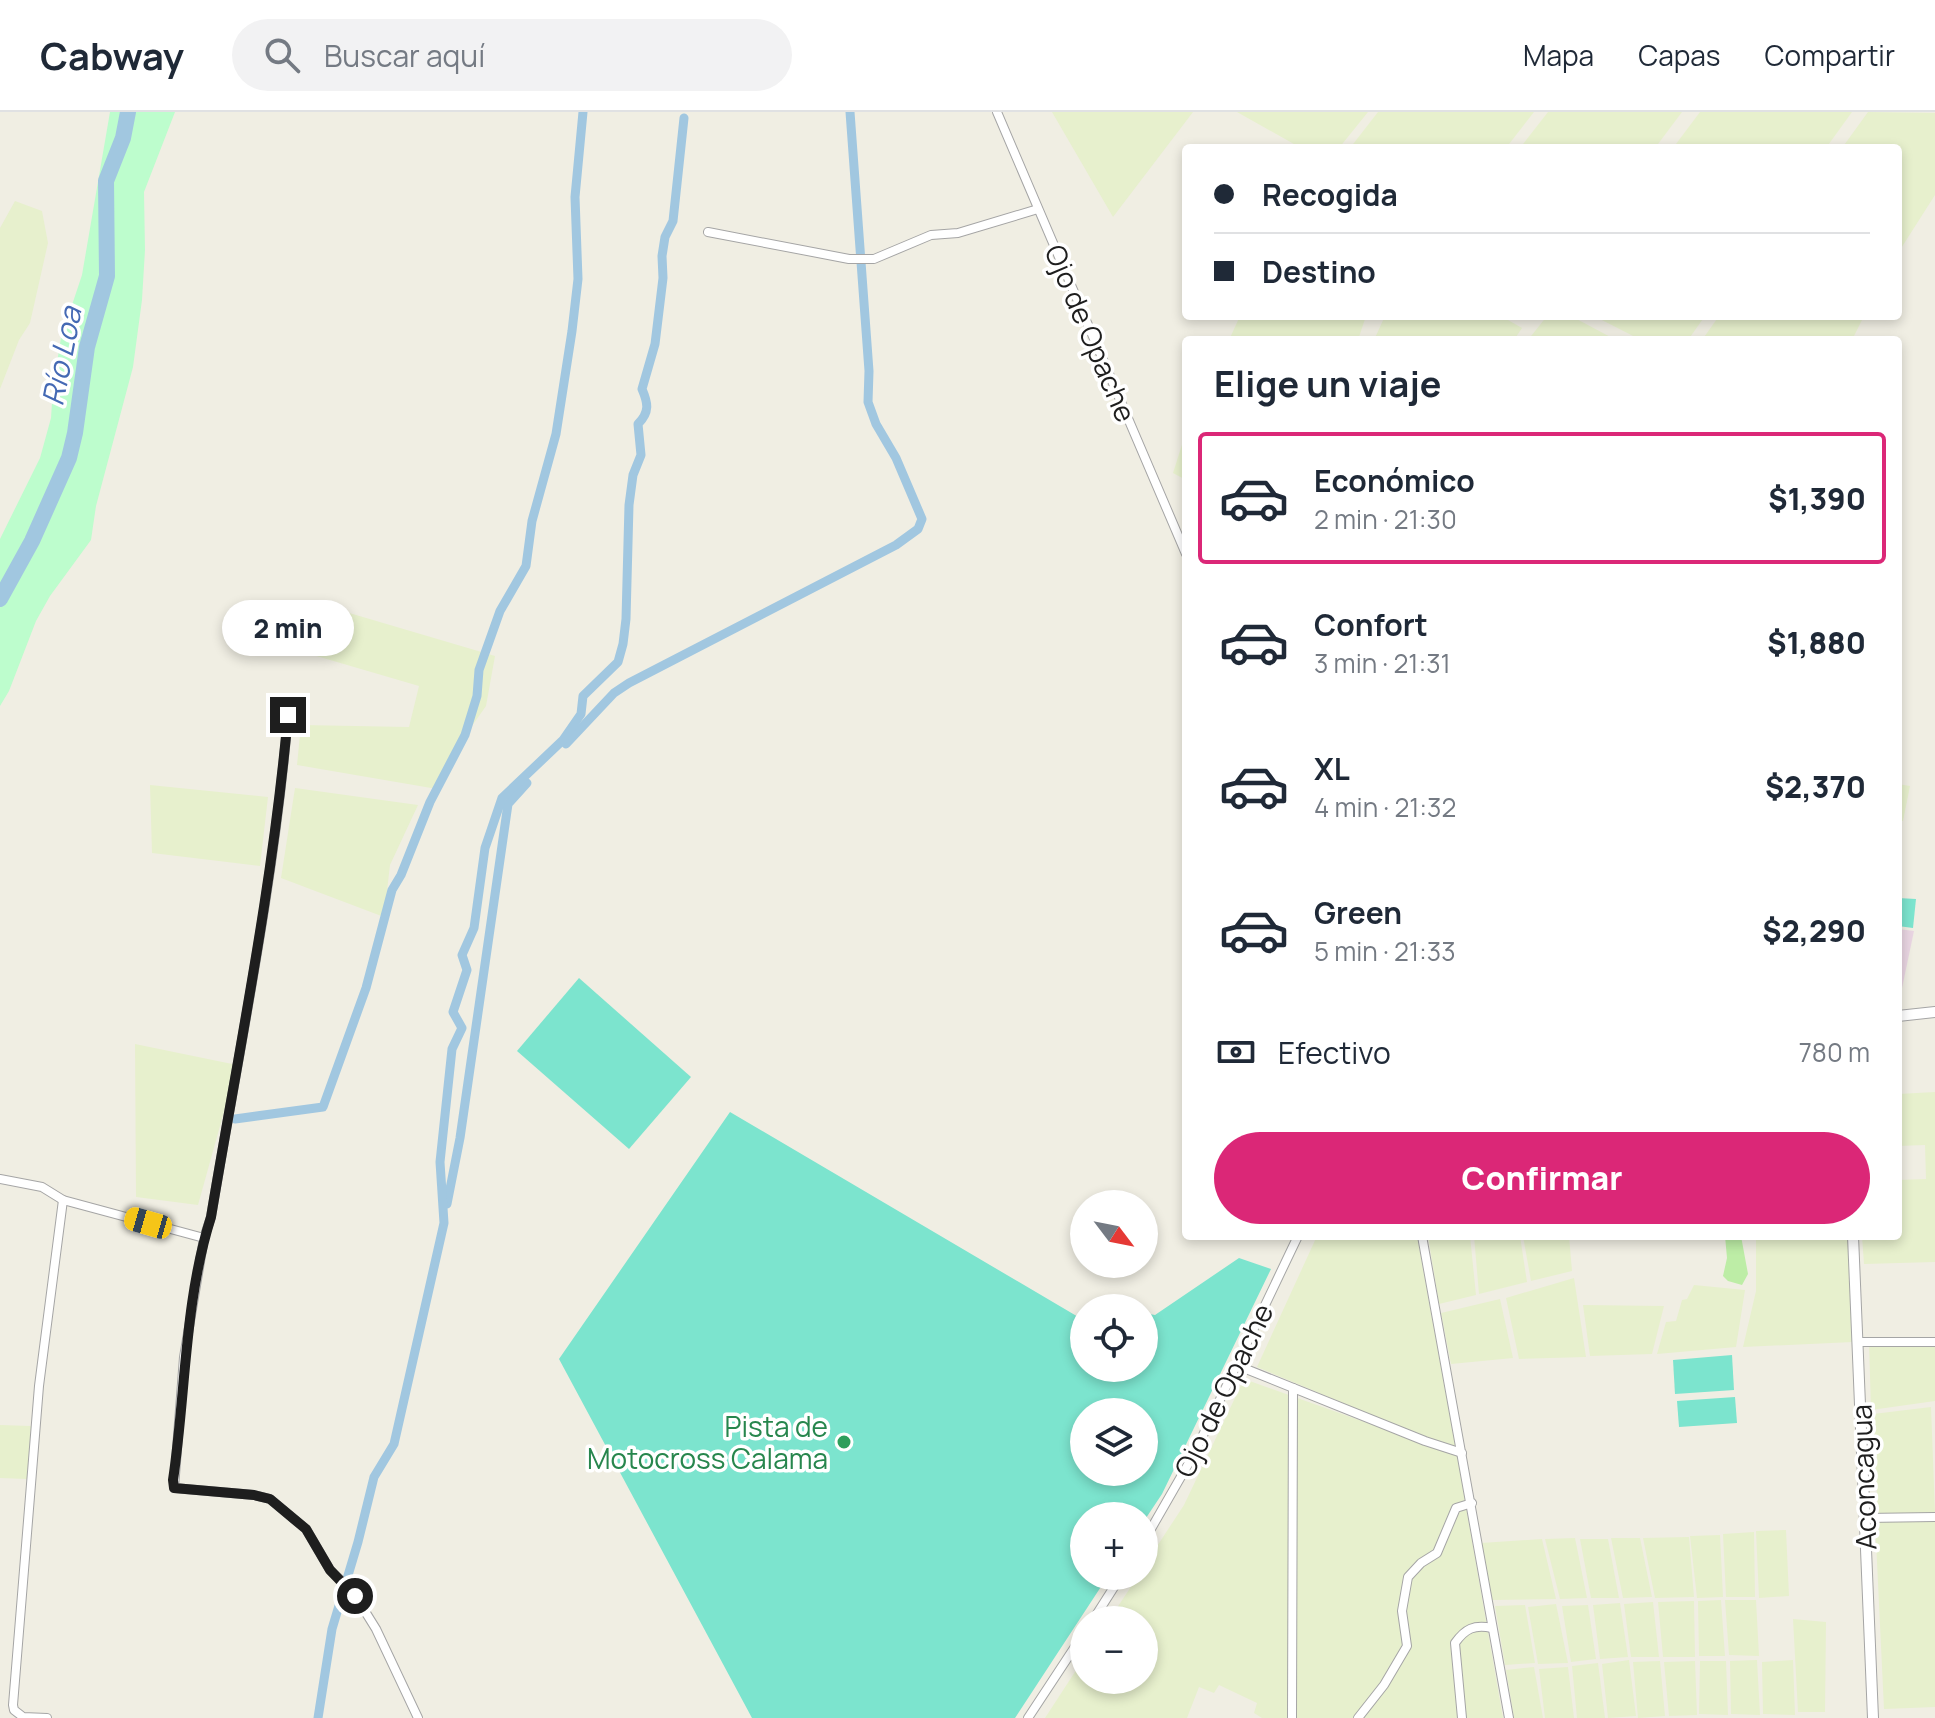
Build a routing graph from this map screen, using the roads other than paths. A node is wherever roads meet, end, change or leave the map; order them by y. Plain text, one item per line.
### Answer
1 (997, 112) edge
2 (1038, 209) junction
3 (708, 232) dead end
4 (1182, 545) edge
5 (288, 715) dead end
6 (1935, 1012) edge
7 (1902, 1016) edge
8 (0, 1179) edge
9 (63, 1200) junction
10 (204, 1238) junction
11 (1296, 1240) edge
12 (1423, 1240) edge
13 (1853, 1240) edge
14 (1857, 1342) junction
15 (1935, 1342) edge
16 (1236, 1365) junction
17 (1293, 1388) junction
18 (1462, 1453) junction
19 (1472, 1503) junction
20 (1158, 1517) edge
21 (1935, 1517) edge
22 (1865, 1518) junction
23 (1492, 1628) junction
24 (1070, 1654) edge
25 (47, 1718) edge
26 (418, 1718) edge
27 (1028, 1718) edge
28 (1292, 1718) edge
29 (1358, 1718) edge
30 (1462, 1718) edge
31 (1509, 1718) edge
32 (1873, 1718) edge

1 - 2 street, Ojo de Opache
2 - 3 street
2 - 4 street, Ojo de Opache
5 - 10 street
6 - 7 street
8 - 9 street
9 - 10 street
9 - 25 street
10 - 26 street
11 - 16 street, Ojo de Opache
12 - 18 street
13 - 14 street, Aconcagua
14 - 15 street
14 - 22 street, Aconcagua
16 - 17 street
16 - 20 street, Ojo de Opache
17 - 18 street
17 - 28 street
18 - 19 street
19 - 23 street
19 - 29 street
21 - 22 street
22 - 32 street, Aconcagua
23 - 30 street
23 - 31 street
24 - 27 street

